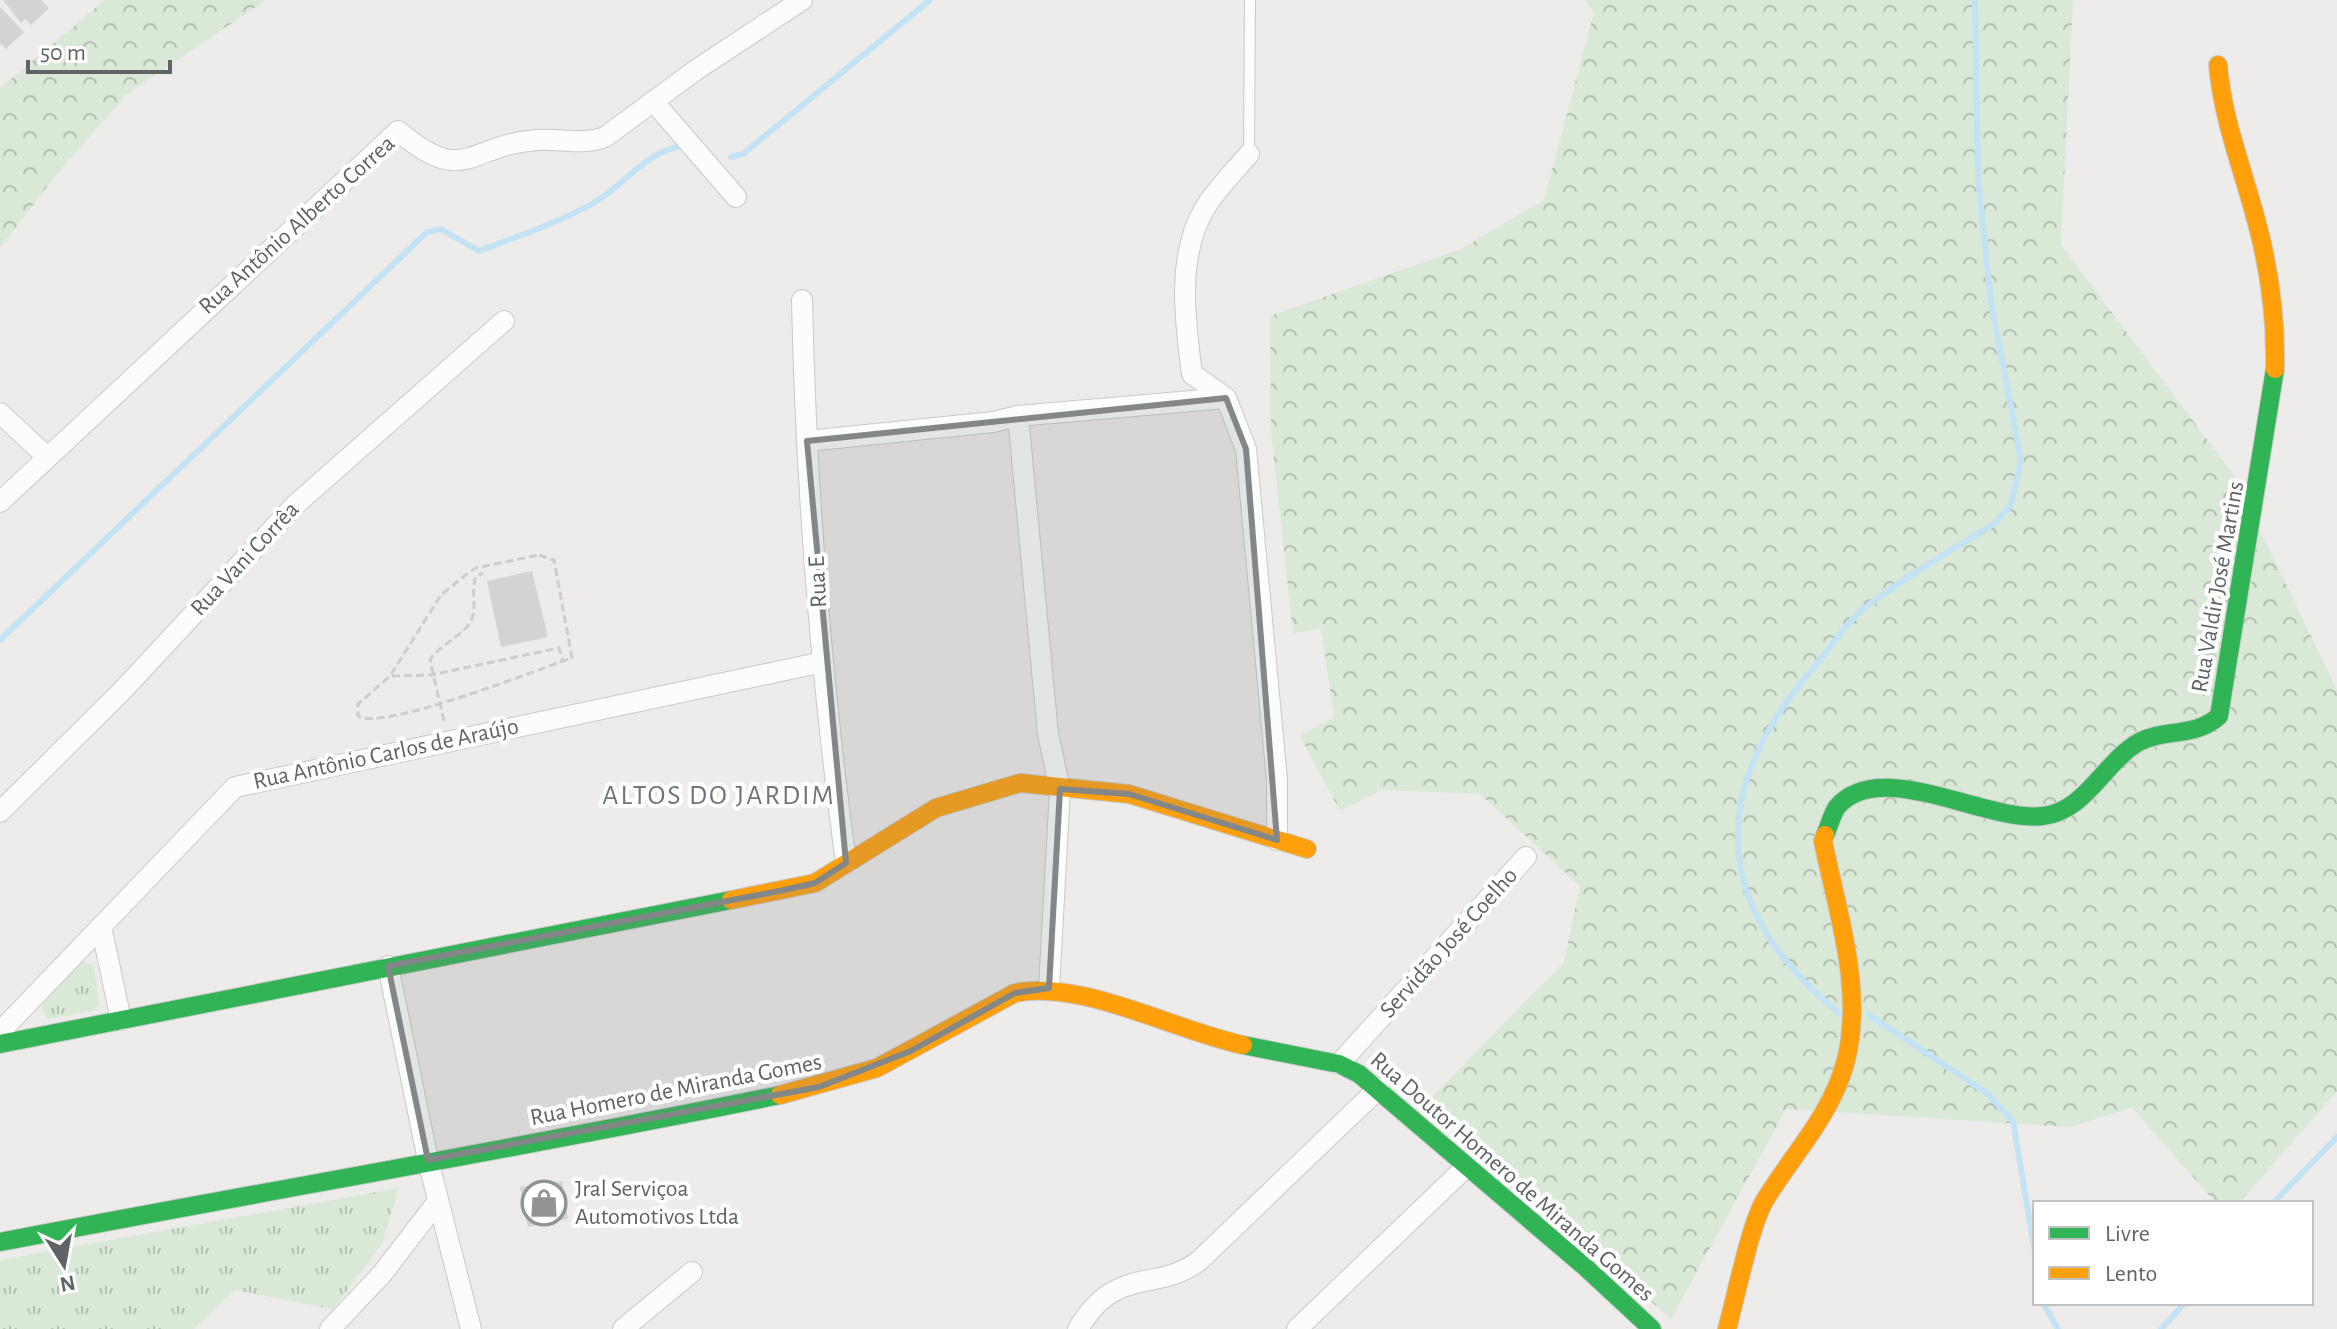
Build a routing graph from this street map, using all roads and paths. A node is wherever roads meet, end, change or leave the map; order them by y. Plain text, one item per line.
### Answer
1 (802, 0) edge
2 (1250, 0) edge
3 (2218, 65) dead end
4 (653, 101) junction
5 (1249, 154) joint
6 (736, 197) dead end
7 (802, 300) dead end
8 (504, 321) dead end
9 (1226, 398) junction
10 (0, 413) edge
11 (1018, 416) junction
12 (807, 441) junction
13 (46, 456) junction
14 (0, 502) edge
15 (483, 573) dead end
16 (563, 661) junction
17 (823, 662) junction
18 (431, 675) junction
19 (390, 676) junction
20 (440, 705) junction
21 (449, 740) junction
22 (1060, 789) junction
23 (0, 812) edge
24 (1277, 840) junction
25 (1307, 849) dead end
26 (1526, 857) dead end
27 (846, 863) junction
28 (101, 926) junction
29 (388, 966) junction
30 (1049, 988) junction
31 (121, 1020) junction
32 (0, 1032) edge
33 (0, 1044) edge
34 (1339, 1064) junction
35 (1379, 1088) junction
36 (428, 1160) junction
37 (1465, 1168) junction
38 (438, 1201) junction
39 (0, 1242) edge
40 (692, 1272) dead end
41 (330, 1329) edge
42 (471, 1329) edge
43 (623, 1329) edge
44 (1078, 1329) edge
45 (1297, 1329) edge
46 (1652, 1329) edge
47 (1727, 1329) edge

1 - 4 street, Rua Antônio Alberto Correa
2 - 5 lane
3 - 47 street, Rua Valdir José Martins
4 - 6 street
4 - 13 street, Rua Antônio Alberto Correa
5 - 9 street
7 - 12 street, Rua E
8 - 23 street, Rua Vani Corrêa
9 - 11 street
9 - 24 street
10 - 13 street
11 - 12 street
11 - 22 street
12 - 17 street, Rua E
13 - 14 street, Rua Antônio Alberto Correa
15 - 18 path
16 - 18 path
16 - 19 path
16 - 20 path
17 - 21 street, Rua Antônio Carlos de Araújo
17 - 27 street, Rua E
18 - 19 path
18 - 20 path
19 - 20 path
20 - 21 path
21 - 28 street, Rua Antônio Carlos de Araújo
22 - 24 street
22 - 27 street
22 - 30 street
24 - 25 street
26 - 34 street, Servidão José Coelho
27 - 29 street
28 - 31 street
28 - 32 street, Rua Antônio Carlos de Araújo
29 - 31 street
29 - 36 street
30 - 34 street, Rua Homero de Miranda Gomes
30 - 36 street, Rua Homero de Miranda Gomes
31 - 33 street
34 - 35 street, Rua Doutor Homero de Miranda Gomes
35 - 37 street, Rua Doutor Homero de Miranda Gomes
35 - 44 street
36 - 38 street
36 - 39 street, Rua Homero de Miranda Gomes
37 - 45 street
37 - 46 street, Rua Doutor Homero de Miranda Gomes
38 - 41 street
38 - 42 street
40 - 43 street

